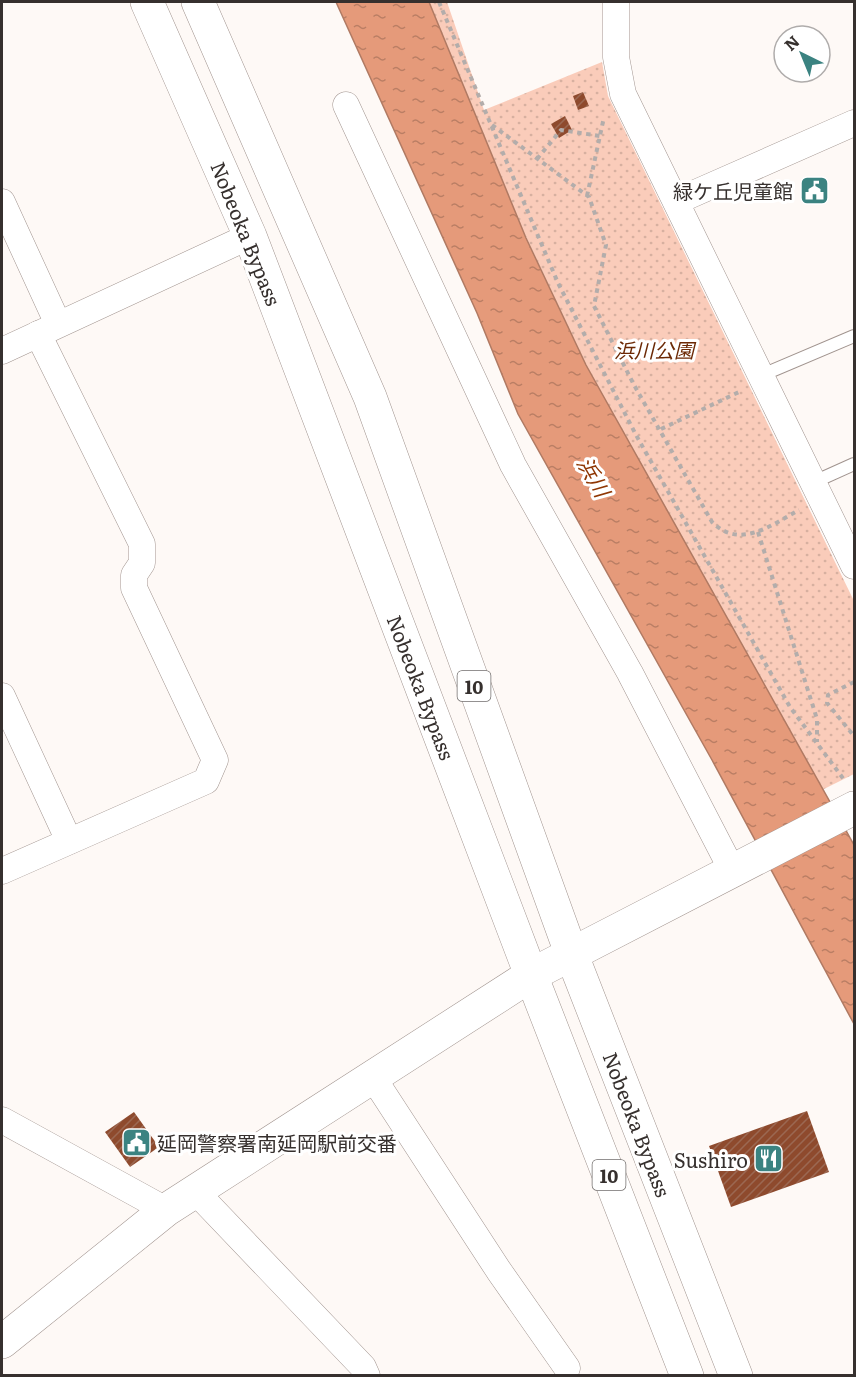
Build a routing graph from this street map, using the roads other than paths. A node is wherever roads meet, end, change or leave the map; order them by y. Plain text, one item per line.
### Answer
1 (147, 2) edge
2 (198, 2) edge
3 (616, 2) edge
4 (346, 105) dead end
5 (855, 123) edge
6 (677, 201) junction
7 (2, 202) edge
8 (250, 236) junction
9 (48, 329) junction
10 (855, 336) edge
11 (2, 351) edge
12 (763, 377) junction
13 (855, 464) edge
14 (814, 482) junction
15 (855, 566) edge
16 (2, 696) edge
17 (848, 803) edge
18 (69, 841) junction
19 (738, 870) junction
20 (2, 871) edge
21 (572, 953) junction
22 (531, 975) junction
23 (372, 1076) junction
24 (2, 1120) edge
25 (195, 1191) junction
26 (166, 1210) junction
27 (2, 1342) edge
28 (567, 1368) dead end
29 (367, 1376) edge
30 (687, 1376) edge
31 (736, 1376) edge

1 - 8 main road, Nobeoka Bypass / 10
2 - 21 main road, Nobeoka Bypass / 10
3 - 6 street
4 - 19 street
5 - 6 street
6 - 12 street
7 - 9 street
8 - 9 street
8 - 22 main road, Nobeoka Bypass / 10
9 - 11 street
9 - 18 street
10 - 12 lane
12 - 14 street
13 - 14 lane
14 - 15 street
16 - 18 street
17 - 19 main road
18 - 20 street
19 - 21 main road
21 - 22 main road
21 - 31 main road, Nobeoka Bypass / 10
22 - 23 main road
22 - 30 main road, Nobeoka Bypass / 10
23 - 25 main road
23 - 28 street
24 - 26 street
25 - 26 main road
25 - 29 street
26 - 27 main road

